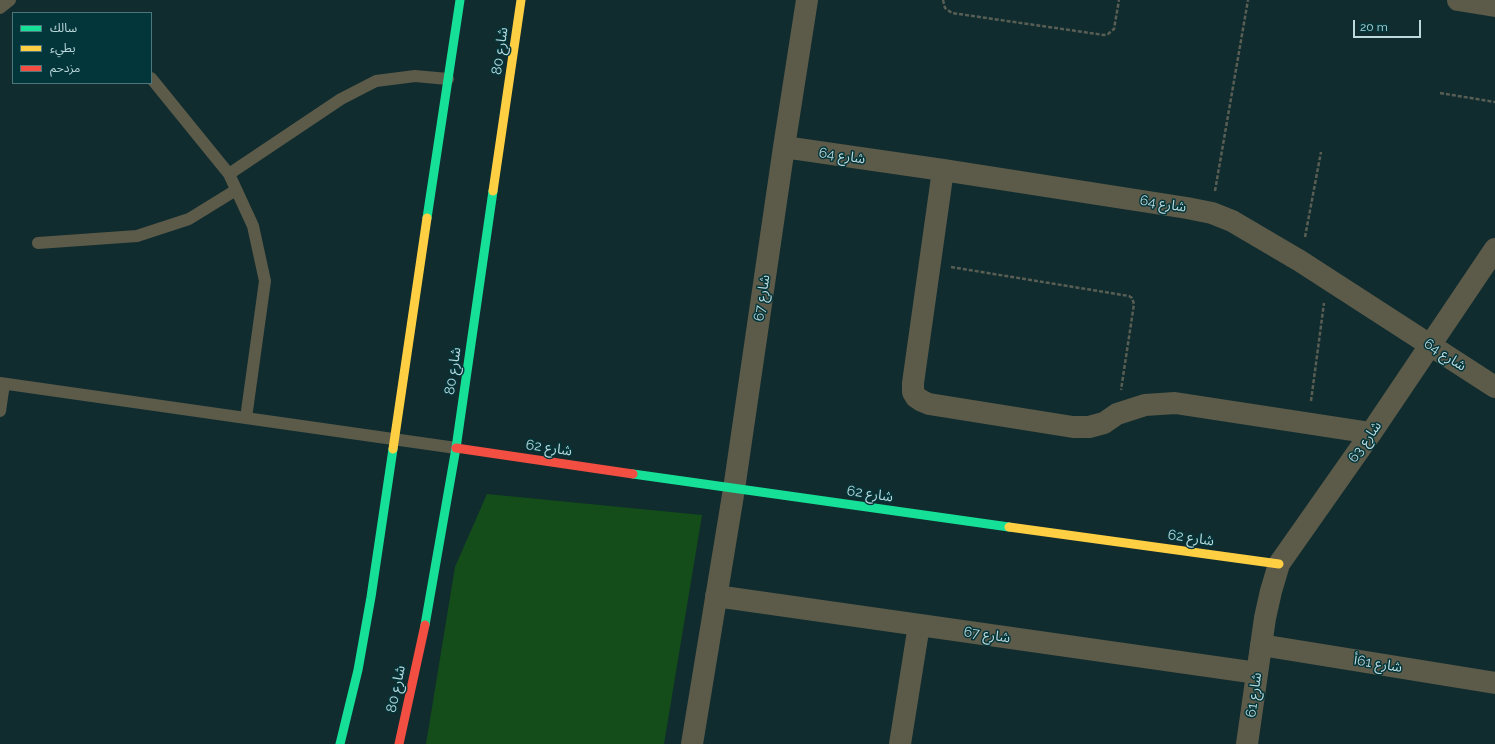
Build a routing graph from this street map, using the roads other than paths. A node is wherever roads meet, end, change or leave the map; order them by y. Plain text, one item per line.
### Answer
1 (10, 0) edge
2 (460, 0) edge
3 (521, 0) edge
4 (808, 0) edge
5 (1458, 0) edge
6 (1495, 6) edge
7 (0, 8) edge
8 (152, 79) edge
9 (448, 79) junction
10 (784, 147) junction
11 (942, 170) junction
12 (229, 174) junction
13 (236, 190) junction
14 (38, 243) dead end
15 (1495, 249) edge
16 (1430, 345) junction
17 (2, 384) edge
18 (1495, 387) edge
19 (0, 411) edge
20 (246, 418) junction
21 (1371, 433) junction
22 (395, 439) junction
23 (456, 448) junction
24 (734, 489) junction
25 (1279, 564) junction
26 (716, 596) junction
27 (919, 625) junction
28 (1260, 645) junction
29 (1257, 673) junction
30 (1495, 682) edge
31 (340, 744) edge
32 (399, 744) edge
33 (692, 744) edge
34 (900, 744) edge
35 (1246, 744) edge

1 - 7 lane
2 - 9 street
3 - 23 street, شارع 80
4 - 10 street, شارع 67
5 - 6 street
8 - 12 lane
9 - 12 lane
9 - 22 street
10 - 11 street, شارع 64
10 - 24 street, شارع 67
11 - 16 street, شارع 64
11 - 21 street
12 - 13 lane
13 - 14 lane
13 - 20 lane
15 - 16 street, شارع 63
16 - 18 street, شارع 64
16 - 21 street, شارع 63
17 - 19 lane
17 - 20 lane
20 - 22 lane
21 - 25 street, شارع 63
22 - 23 lane
22 - 31 street
23 - 24 street, شارع 62
23 - 32 street, شارع 80
24 - 25 street, شارع 62
24 - 26 street, شارع 67
25 - 28 street, شارع 63
26 - 27 street, شارع 67
26 - 33 street, شارع 67
27 - 29 street, شارع 67
27 - 34 street
28 - 29 street, شارع 61
28 - 30 street, شارع 61أ
29 - 35 street, شارع 61

